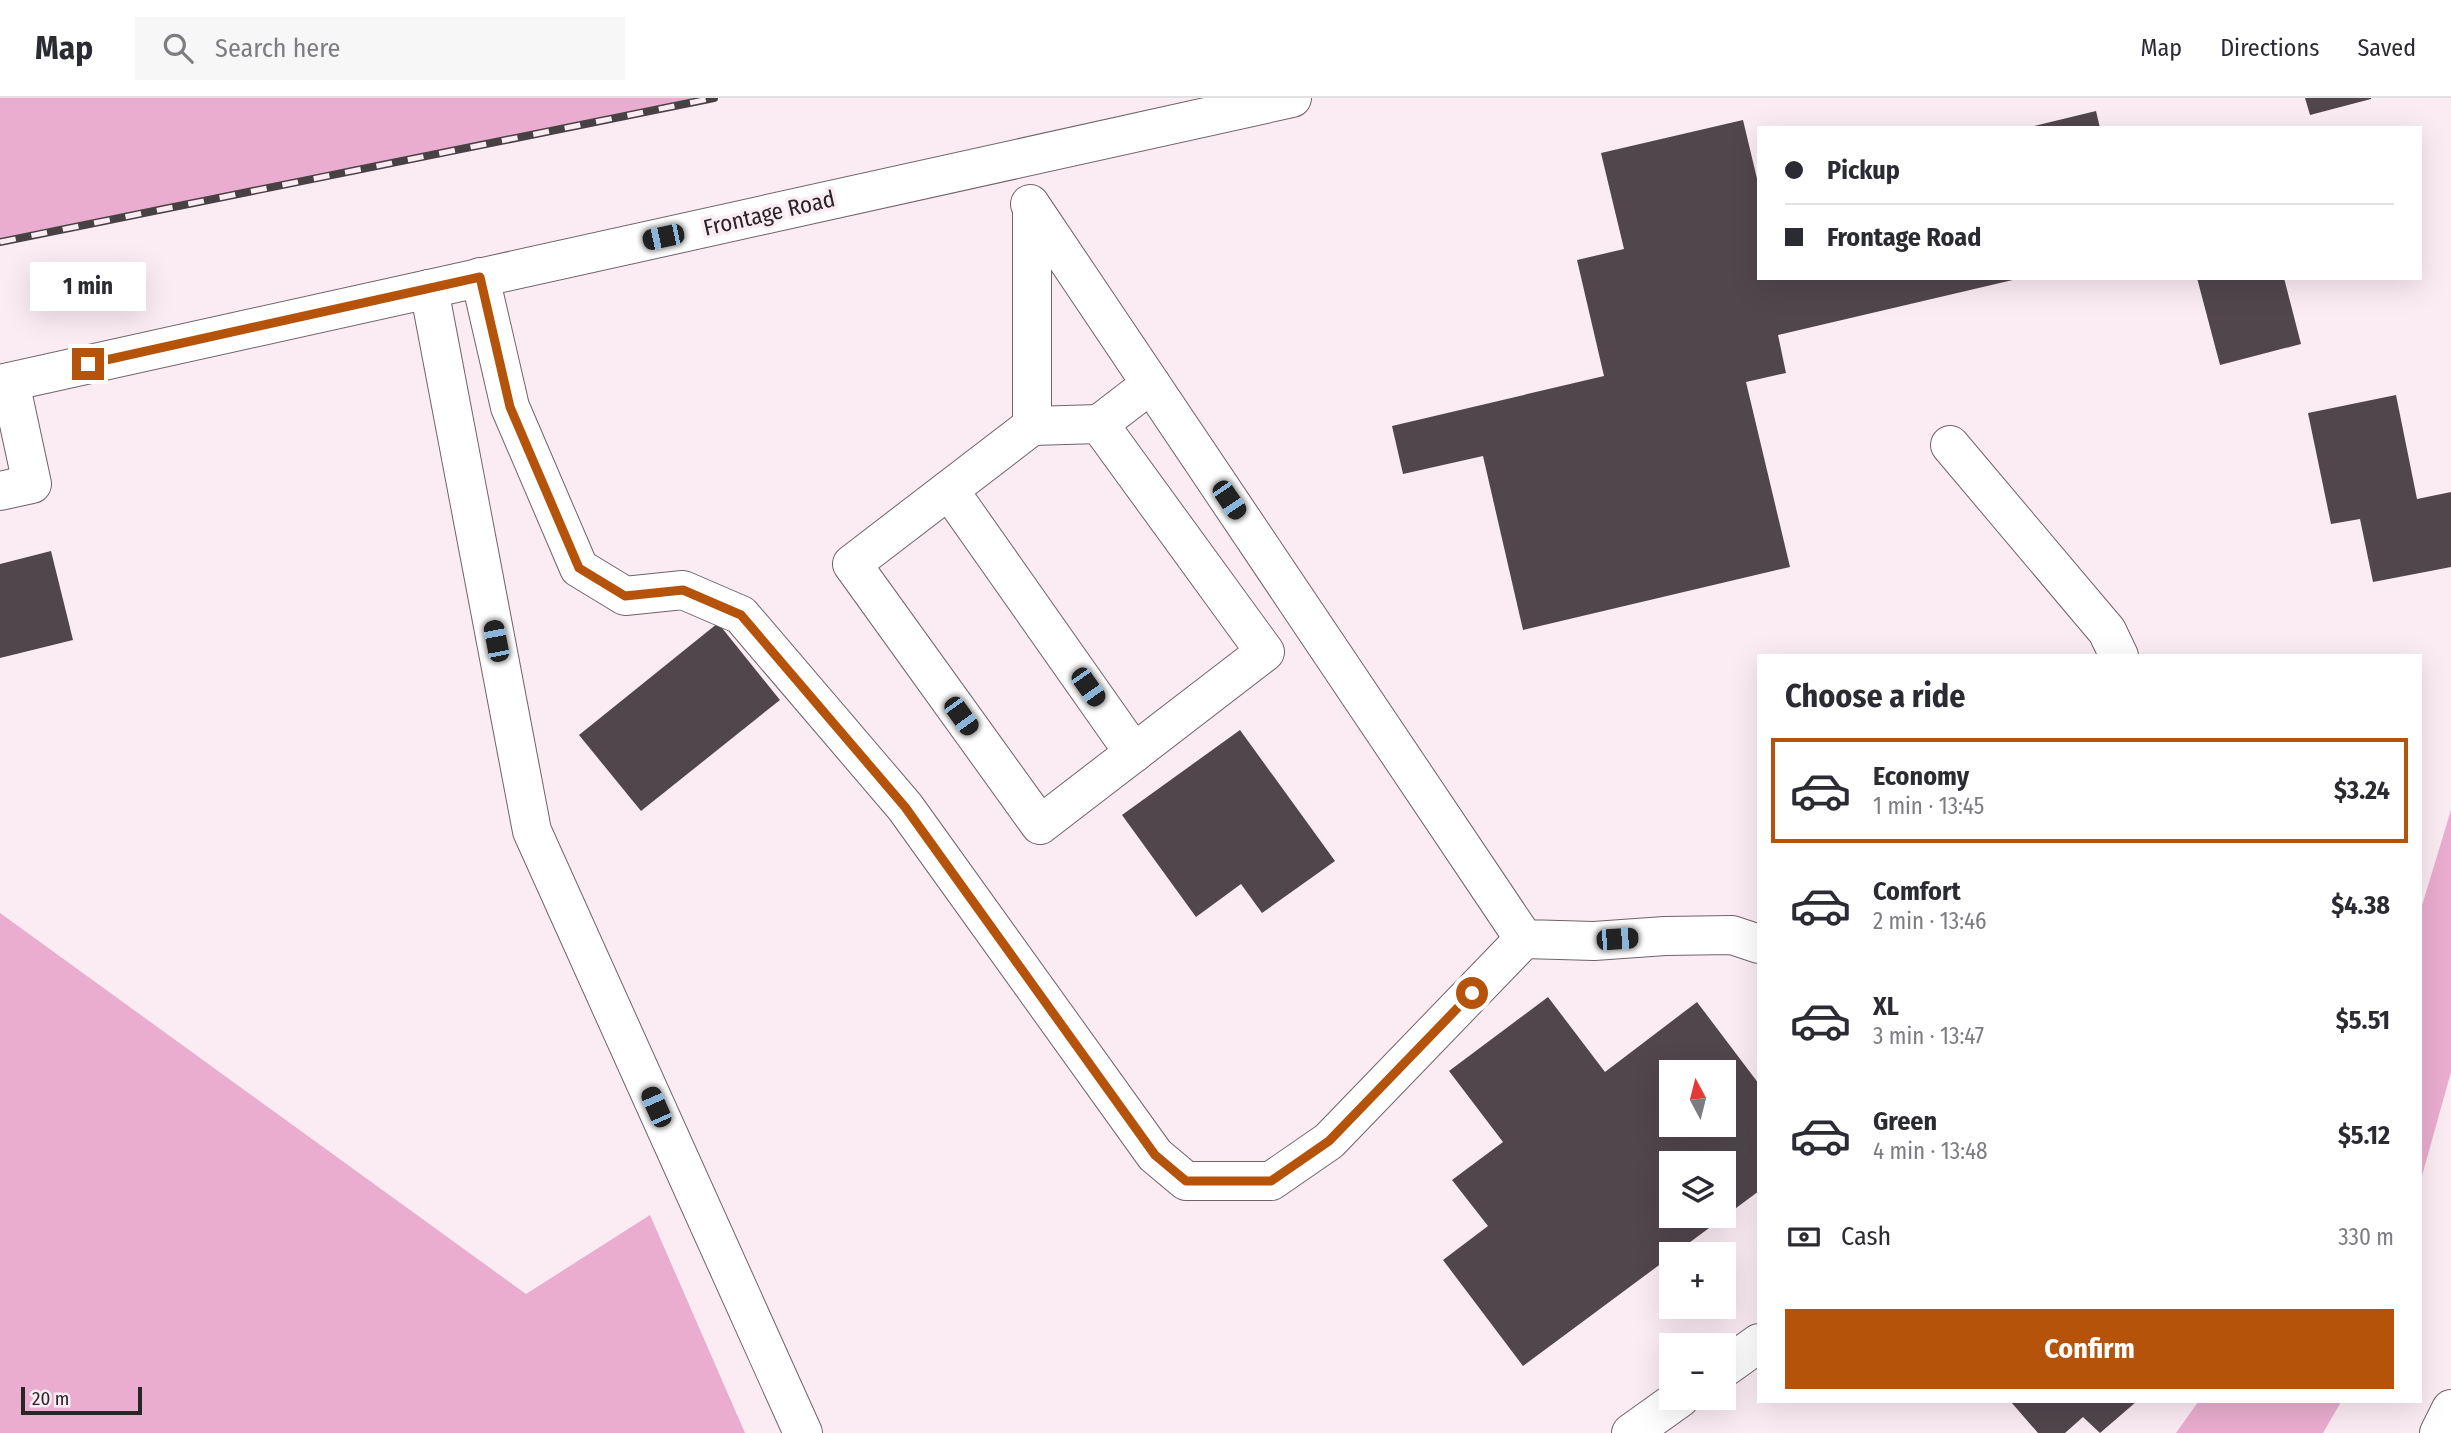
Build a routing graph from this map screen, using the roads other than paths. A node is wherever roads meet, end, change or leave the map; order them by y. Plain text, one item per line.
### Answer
1 (1292, 98) edge
2 (1001, 161) junction
3 (1032, 208) junction
4 (480, 277) junction
5 (429, 289) junction
6 (5, 383) edge
7 (1151, 384) junction
8 (1099, 424) junction
9 (1032, 426) junction
10 (1950, 445) dead end
11 (949, 490) junction
12 (0, 491) edge
13 (2118, 654) edge
14 (1134, 753) junction
15 (1524, 939) junction
16 (1757, 943) edge
17 (1757, 1344) edge
18 (1736, 1359) edge
19 (2451, 1409) edge
20 (1663, 1410) edge
21 (803, 1433) edge
22 (1631, 1433) edge
23 (2439, 1433) edge

1 - 2 main road, Frontage Road
2 - 3 main road
2 - 4 main road, Frontage Road
3 - 7 main road
3 - 9 main road
4 - 5 main road, Frontage Road
4 - 15 main road
5 - 6 main road, Frontage Road
5 - 21 main road
6 - 12 main road
7 - 8 main road
7 - 15 main road
8 - 9 main road
8 - 14 main road
9 - 11 main road
10 - 13 main road
11 - 14 main road
11 - 14 main road
15 - 16 main road
17 - 18 main road
19 - 23 main road
20 - 22 main road

